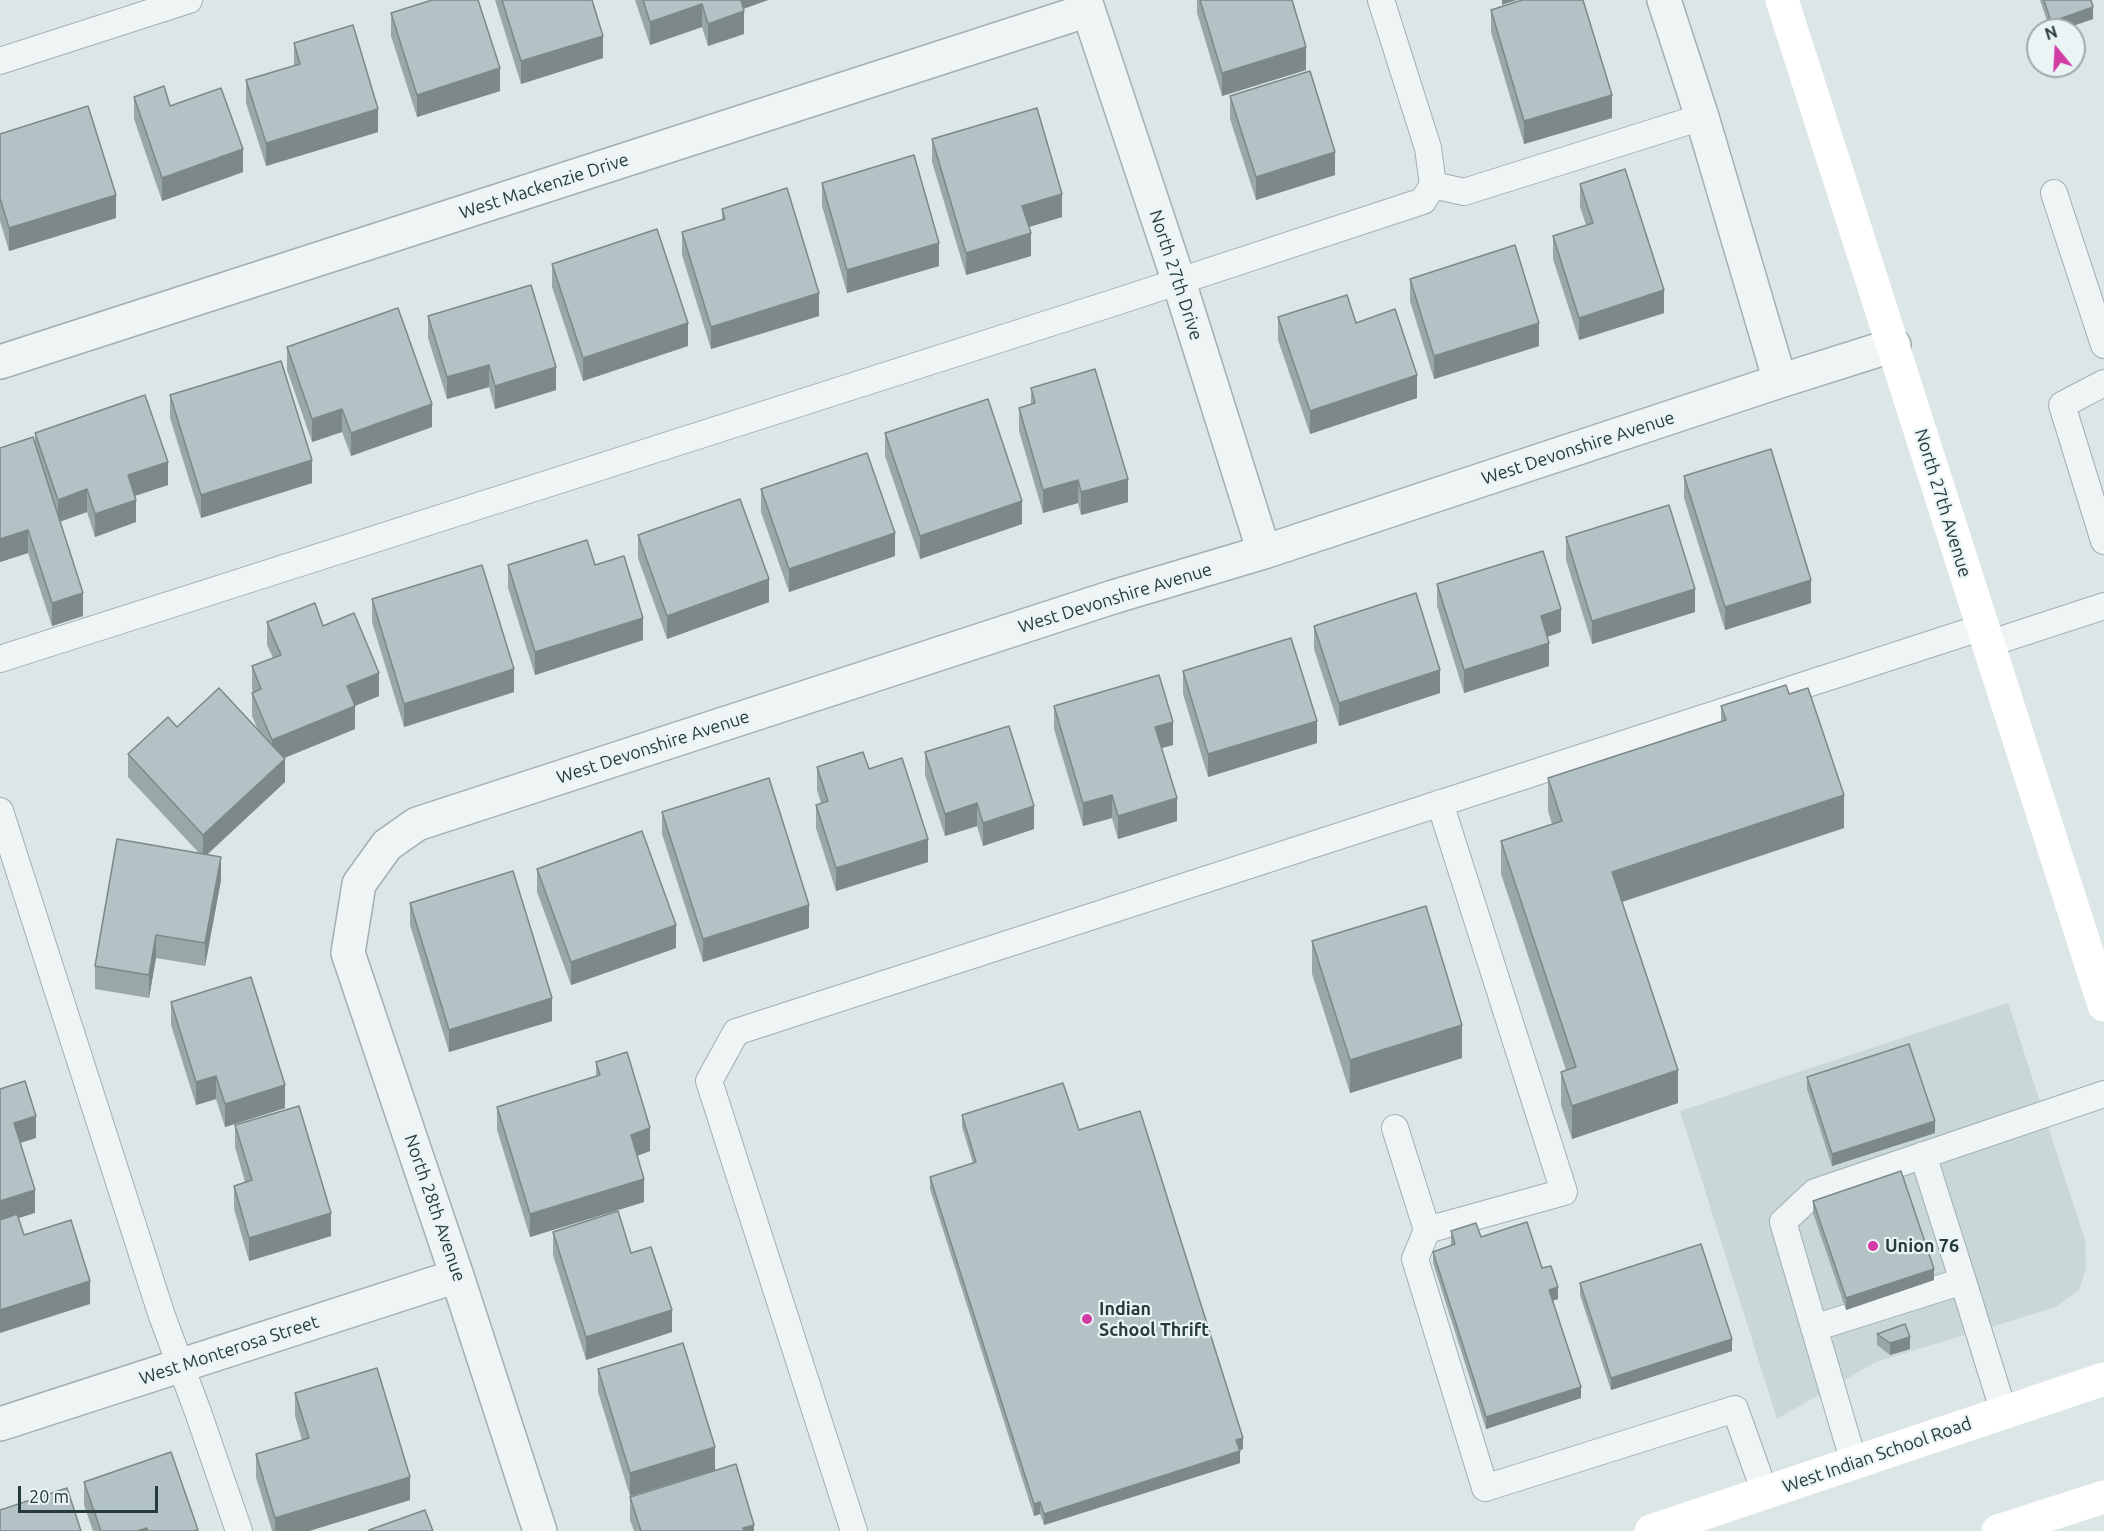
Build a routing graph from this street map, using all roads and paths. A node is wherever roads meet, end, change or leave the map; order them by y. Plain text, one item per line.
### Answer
1 (189, 0) edge
2 (1381, 0) edge
3 (1664, 0) edge
4 (1782, 0) edge
5 (1086, 5) edge
6 (0, 61) edge
7 (1702, 117) junction
8 (1434, 185) junction
9 (2054, 193) dead end
10 (1179, 282) junction
11 (1894, 345) junction
12 (2104, 345) edge
13 (0, 362) edge
14 (1780, 381) junction
15 (2104, 383) edge
16 (2104, 541) edge
17 (1264, 552) junction
18 (2104, 606) edge
19 (1985, 635) junction
20 (0, 659) edge
21 (1440, 803) junction
22 (0, 811) edge
23 (359, 884) joint
24 (2104, 1005) edge
25 (2104, 1094) edge
26 (1395, 1128) dead end
27 (1923, 1155) junction
28 (1427, 1230) junction
29 (458, 1276) junction
30 (1963, 1281) junction
31 (1815, 1328) junction
32 (181, 1366) junction
33 (2104, 1379) edge
34 (2004, 1413) junction
35 (0, 1424) edge
36 (1854, 1463) junction
37 (1765, 1493) junction
38 (2104, 1497) edge
39 (239, 1531) edge
40 (540, 1531) edge
41 (854, 1531) edge
42 (1651, 1531) edge
43 (1998, 1531) edge

1 - 6 lane
2 - 8 lane
3 - 7 street
4 - 11 main road, North 27th Avenue
5 - 10 street, North 27th Drive
5 - 13 street, West Mackenzie Drive
7 - 8 lane
7 - 14 street
8 - 10 lane
9 - 12 lane
10 - 17 street, North 27th Drive
10 - 20 lane
11 - 14 street, West Devonshire Avenue
11 - 19 main road, North 27th Avenue
14 - 17 street, West Devonshire Avenue
15 - 16 lane
17 - 23 street, West Devonshire Avenue
18 - 19 lane
19 - 21 lane
19 - 24 main road, North 27th Avenue
21 - 28 lane
21 - 41 lane
22 - 32 lane
23 - 29 street, North 28th Avenue
25 - 27 lane
26 - 28 lane
27 - 30 lane
27 - 31 lane
28 - 37 lane
29 - 32 street, West Monterosa Street
29 - 40 street, North 28th Avenue
30 - 31 lane
30 - 34 lane
31 - 36 lane
32 - 35 street, West Monterosa Street
32 - 39 lane
33 - 34 main road, West Indian School Road
34 - 36 main road, West Indian School Road
36 - 37 main road, West Indian School Road
37 - 42 main road, West Indian School Road
38 - 43 main road

